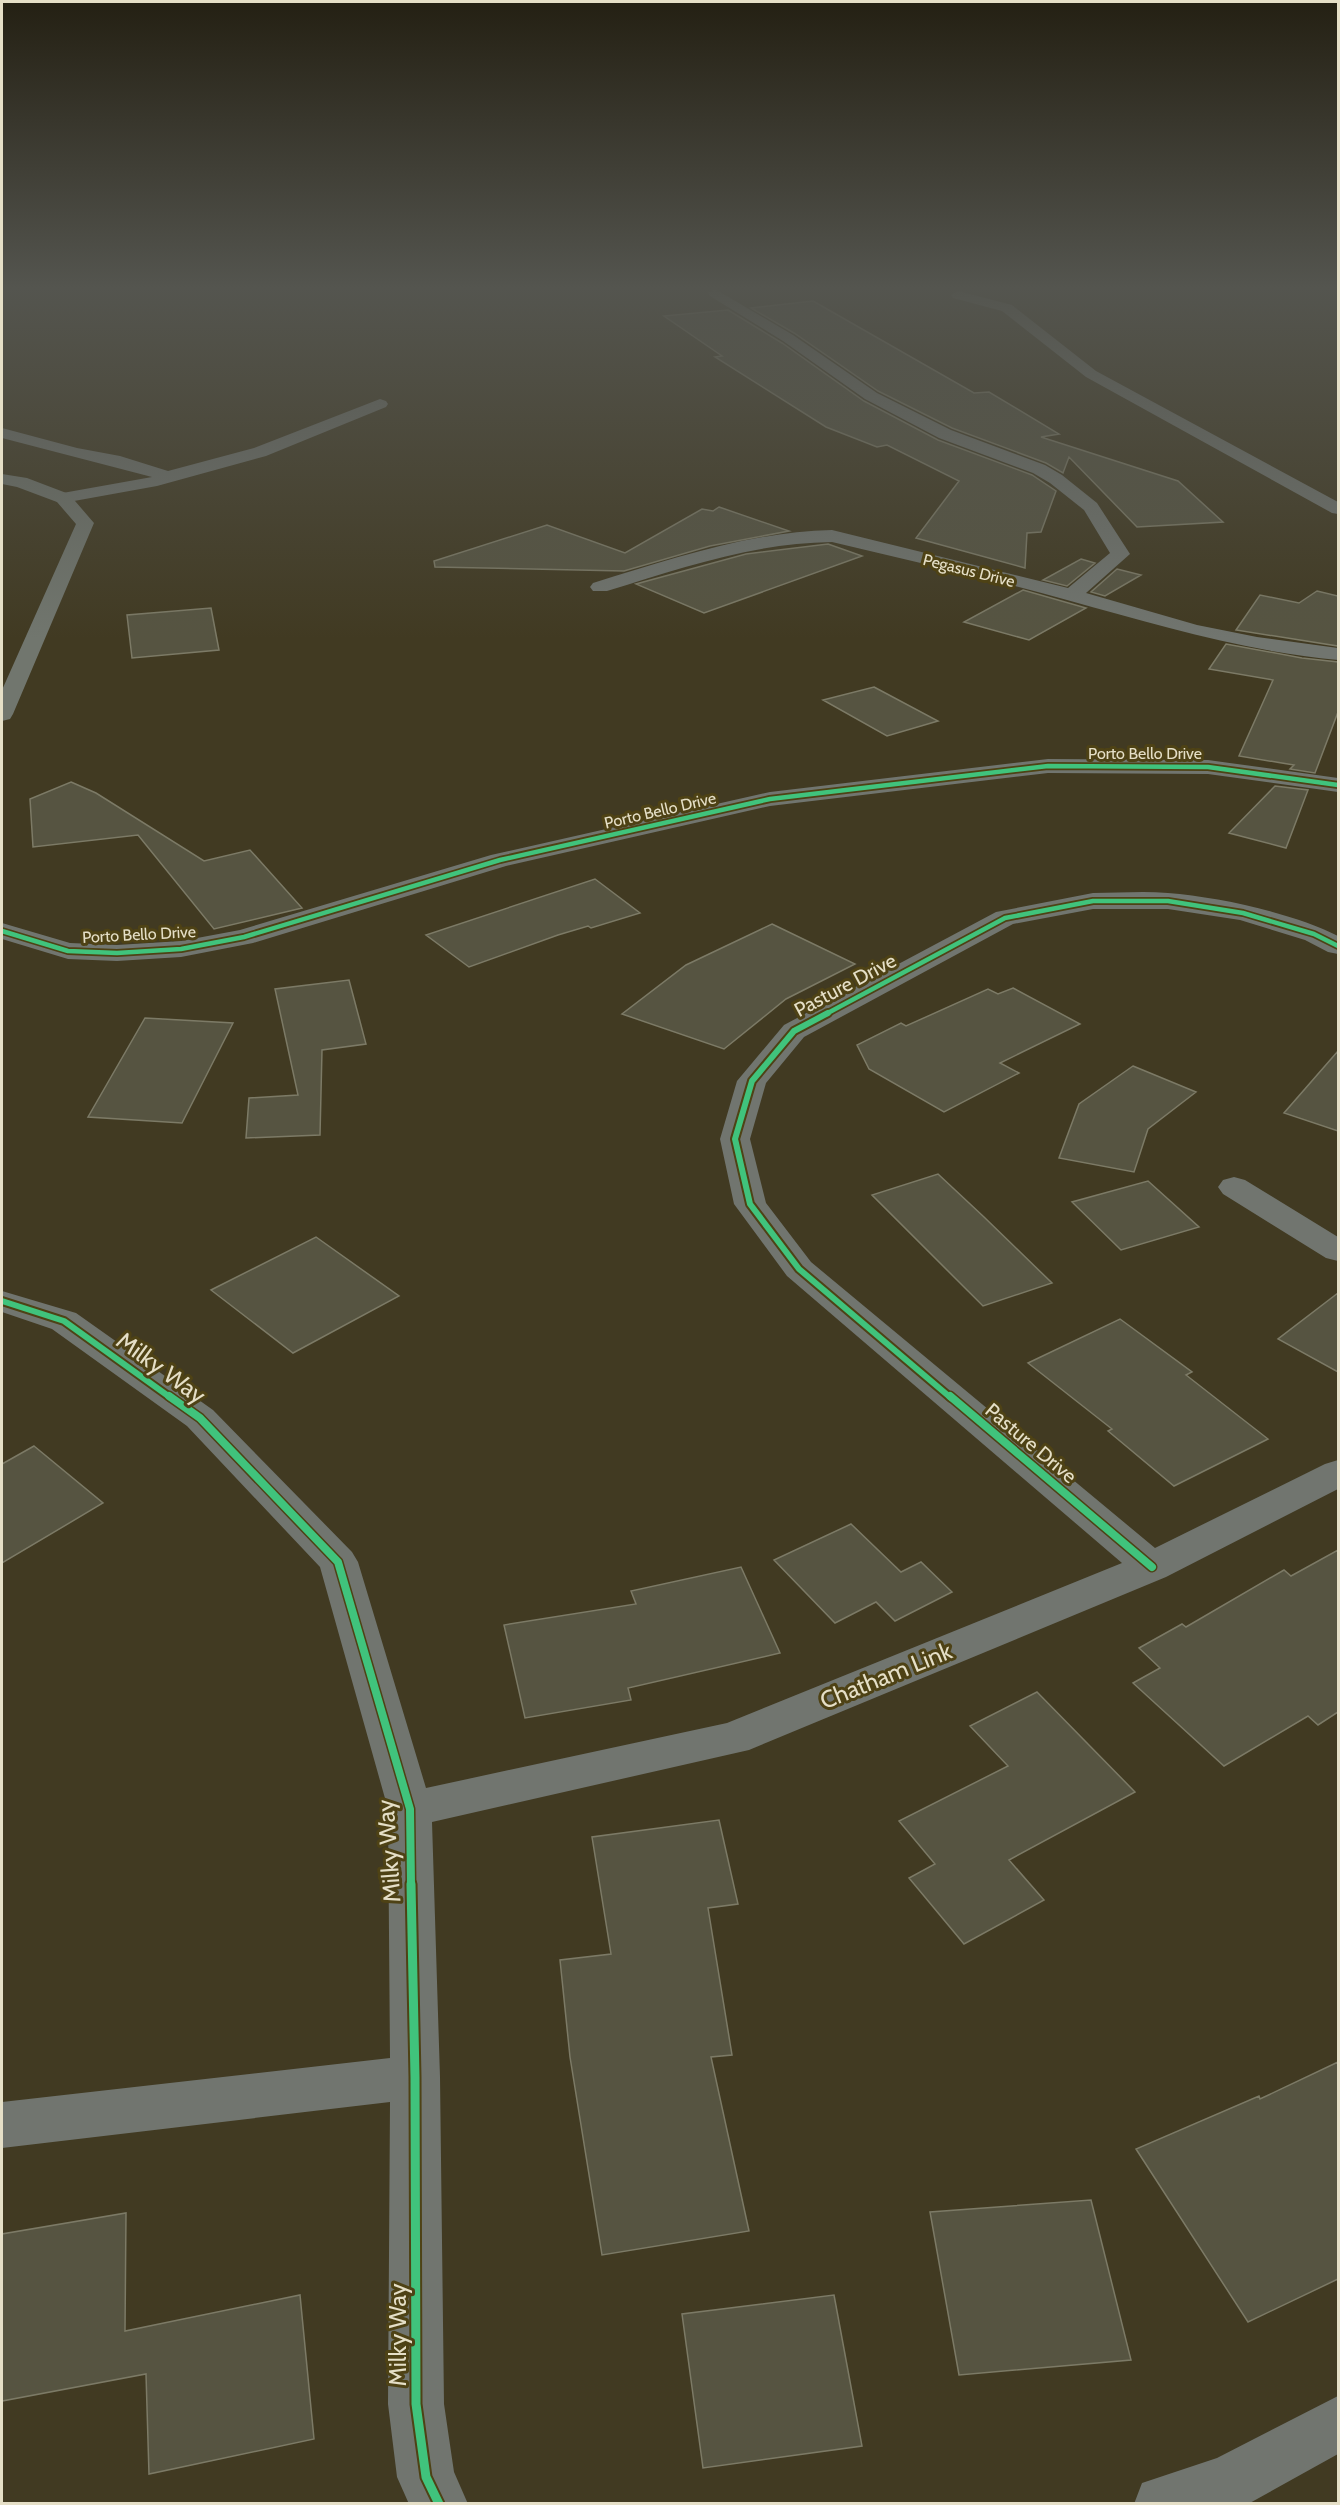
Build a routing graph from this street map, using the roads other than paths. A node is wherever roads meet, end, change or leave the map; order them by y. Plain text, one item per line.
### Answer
1 (378, 405) edge
2 (889, 405) edge
3 (1148, 405) edge
4 (2, 433) edge
5 (168, 476) junction
6 (2, 479) edge
7 (63, 498) junction
8 (1338, 509) edge
9 (600, 587) dead end
10 (1072, 595) junction
11 (1338, 654) edge
12 (2, 714) edge
13 (1338, 785) edge
14 (2, 931) edge
15 (1338, 946) edge
16 (1234, 1187) dead end
17 (1338, 1251) edge
18 (2, 1301) edge
19 (1338, 1473) edge
20 (1152, 1567) junction
21 (410, 1809) junction
22 (415, 2077) junction
23 (2, 2125) edge
24 (1338, 2424) edge
25 (439, 2504) edge
26 (1163, 2504) edge

1 - 5 street
2 - 10 street
3 - 8 street
4 - 5 street
5 - 7 street
6 - 7 main road
7 - 12 main road
9 - 10 street, Pegasus Drive
10 - 11 street, Pegasus Drive
13 - 14 street, Porto Bello Drive
15 - 20 street, Pasture Drive
16 - 17 street
18 - 21 street, Milky Way
19 - 20 street, Chatham Link
20 - 21 street, Chatham Link
21 - 22 street, Milky Way
22 - 23 street
22 - 25 street, Milky Way
24 - 26 street

